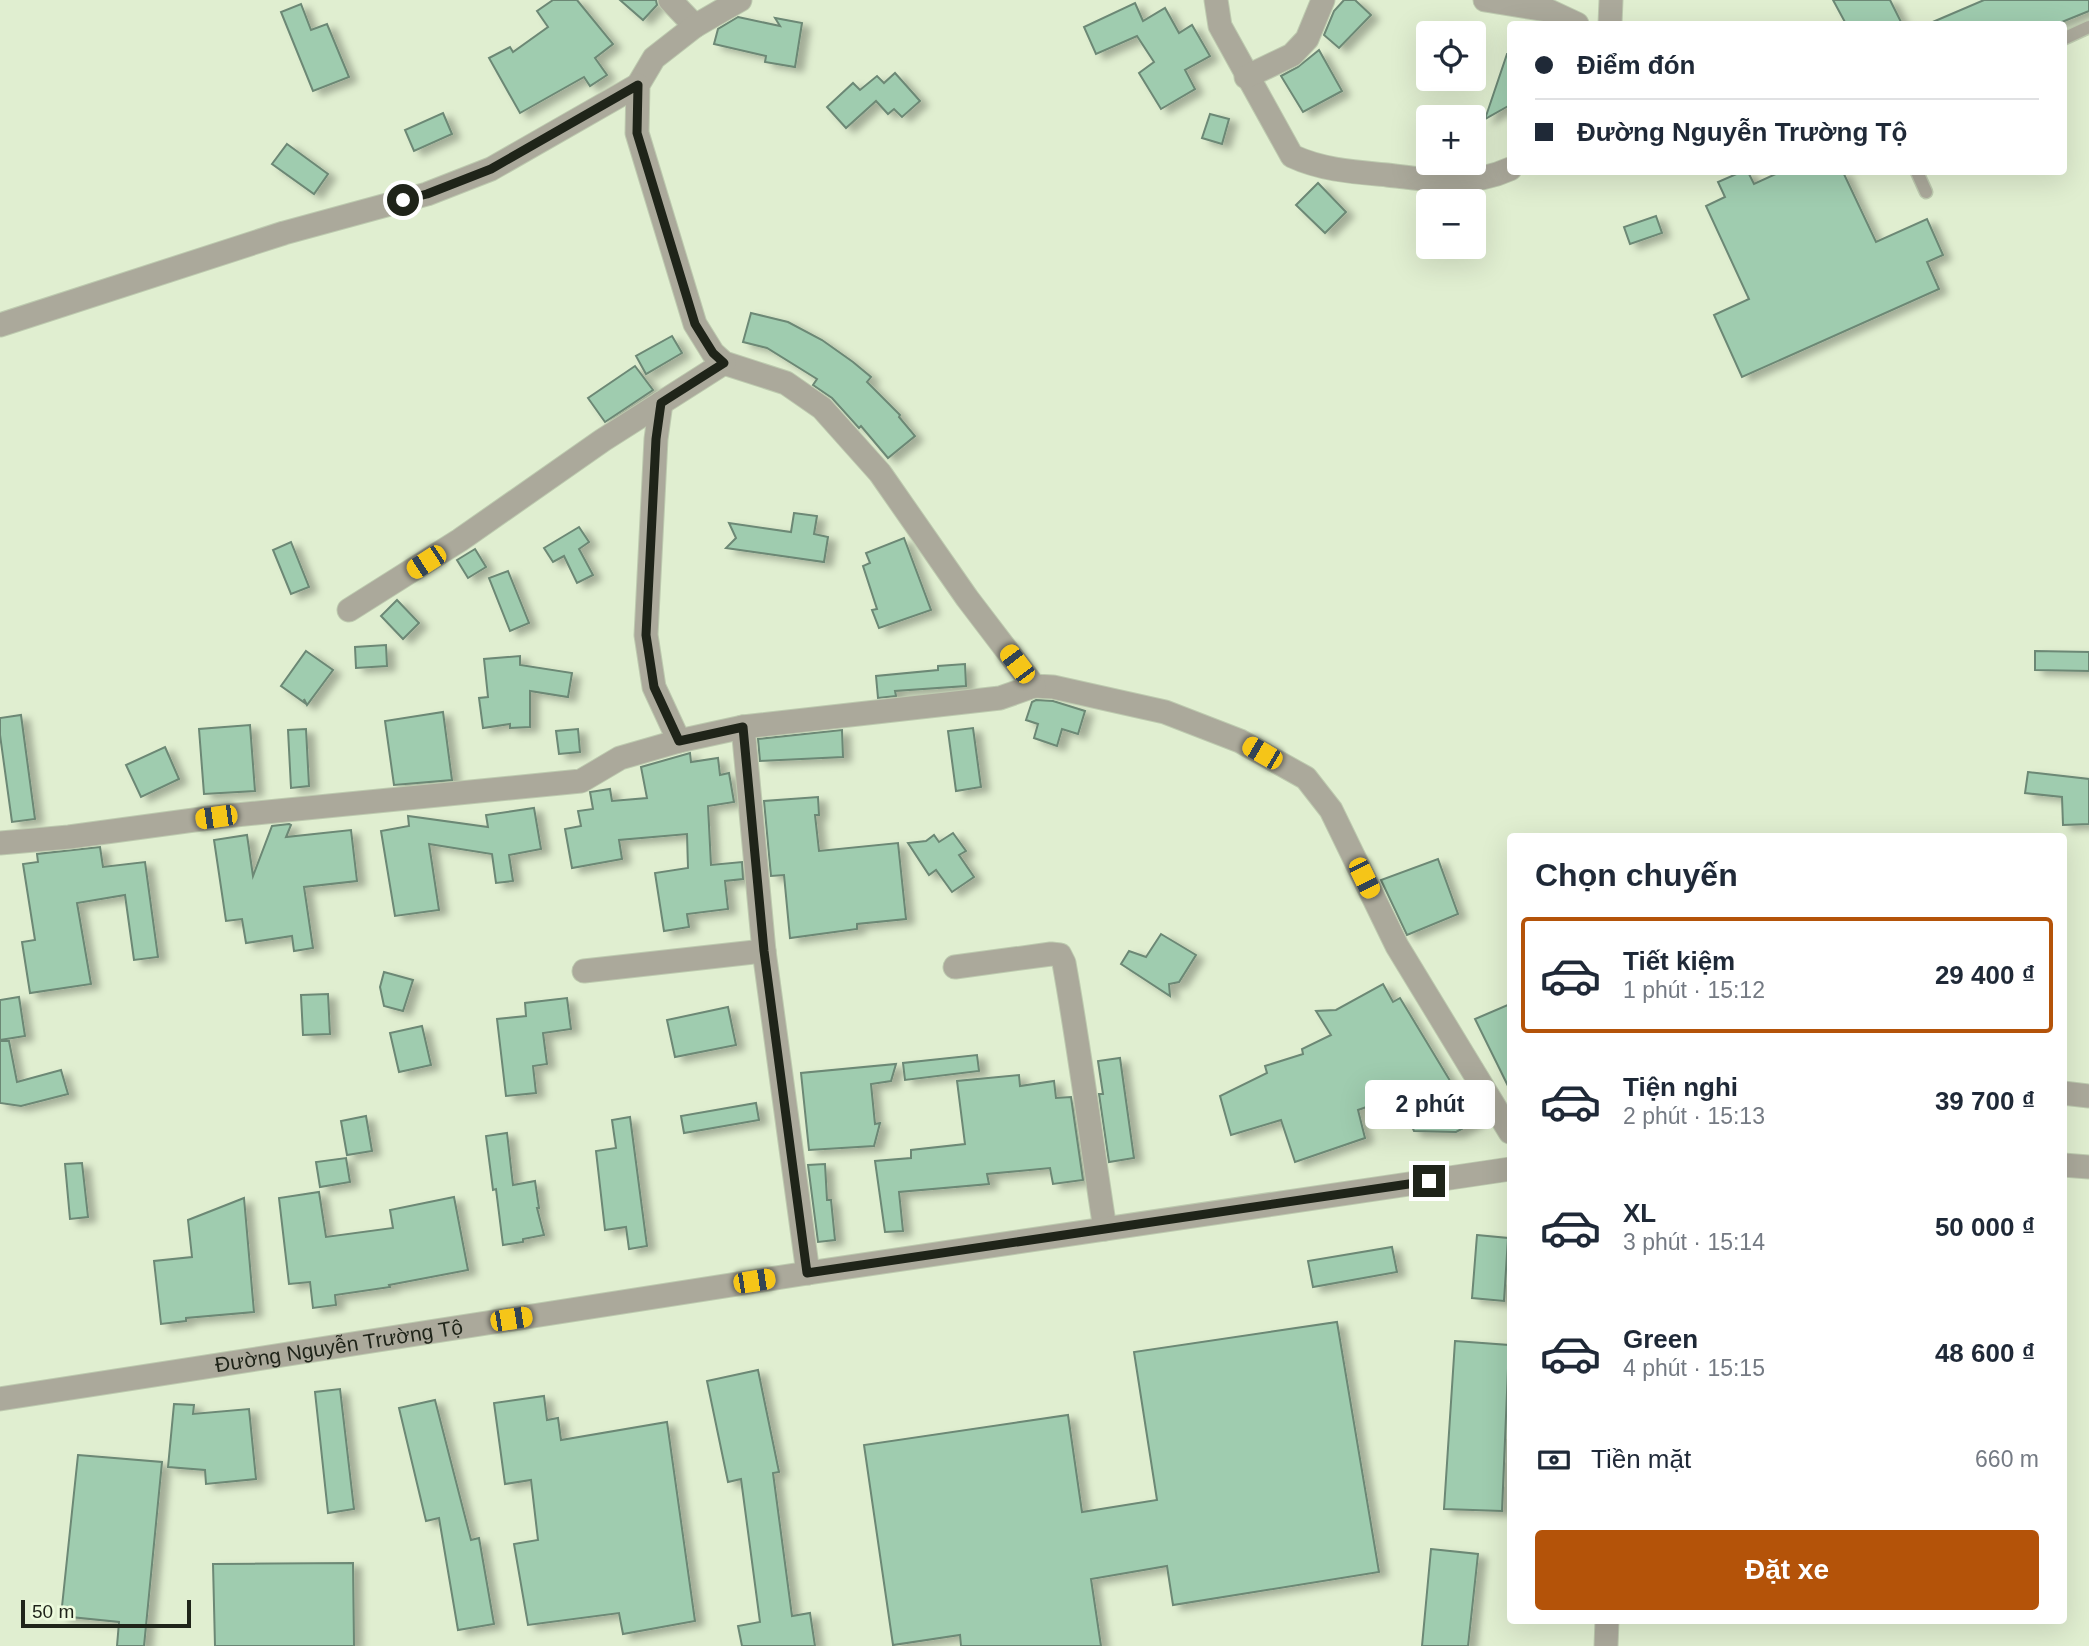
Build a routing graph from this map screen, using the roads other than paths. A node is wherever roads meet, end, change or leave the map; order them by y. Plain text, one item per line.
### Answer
1 (670, 0) edge
2 (740, 0) edge
3 (1216, 0) edge
4 (1323, 0) edge
5 (1485, 0) edge
6 (1611, 0) edge
7 (1571, 21) edge
8 (1610, 21) edge
9 (695, 26) junction
10 (2089, 27) edge
11 (2067, 37) edge
12 (1247, 77) junction
13 (638, 85) junction
14 (1507, 170) edge
15 (1918, 175) edge
16 (1926, 192) dead end
17 (0, 325) edge
18 (724, 363) junction
19 (661, 403) junction
20 (349, 610) dead end
21 (1034, 686) junction
22 (743, 727) junction
23 (679, 741) junction
24 (0, 843) edge
25 (764, 951) junction
26 (956, 967) dead end
27 (584, 971) dead end
28 (2067, 1093) edge
29 (2089, 1096) edge
30 (1507, 1127) edge
31 (2067, 1165) edge
32 (2089, 1167) edge
33 (1507, 1169) edge
34 (1105, 1229) junction
35 (807, 1273) junction
36 (0, 1399) edge
37 (1607, 1624) edge
38 (1605, 1646) edge

1 - 9 street
2 - 9 street
3 - 12 street
4 - 12 street
5 - 7 street
6 - 8 street
9 - 13 street
10 - 11 lane
12 - 14 street
13 - 17 street
13 - 18 street
15 - 16 lane
18 - 19 street
18 - 21 street
19 - 20 street
19 - 23 street
21 - 22 street
21 - 30 street
22 - 23 street
22 - 25 street
23 - 24 street
25 - 27 street
25 - 35 street
26 - 34 street
28 - 29 street
31 - 32 street
33 - 34 street, Đường Nguyễn Trường Tộ
34 - 35 street, Đường Nguyễn Trường Tộ
35 - 36 street, Đường Nguyễn Trường Tộ
37 - 38 street

